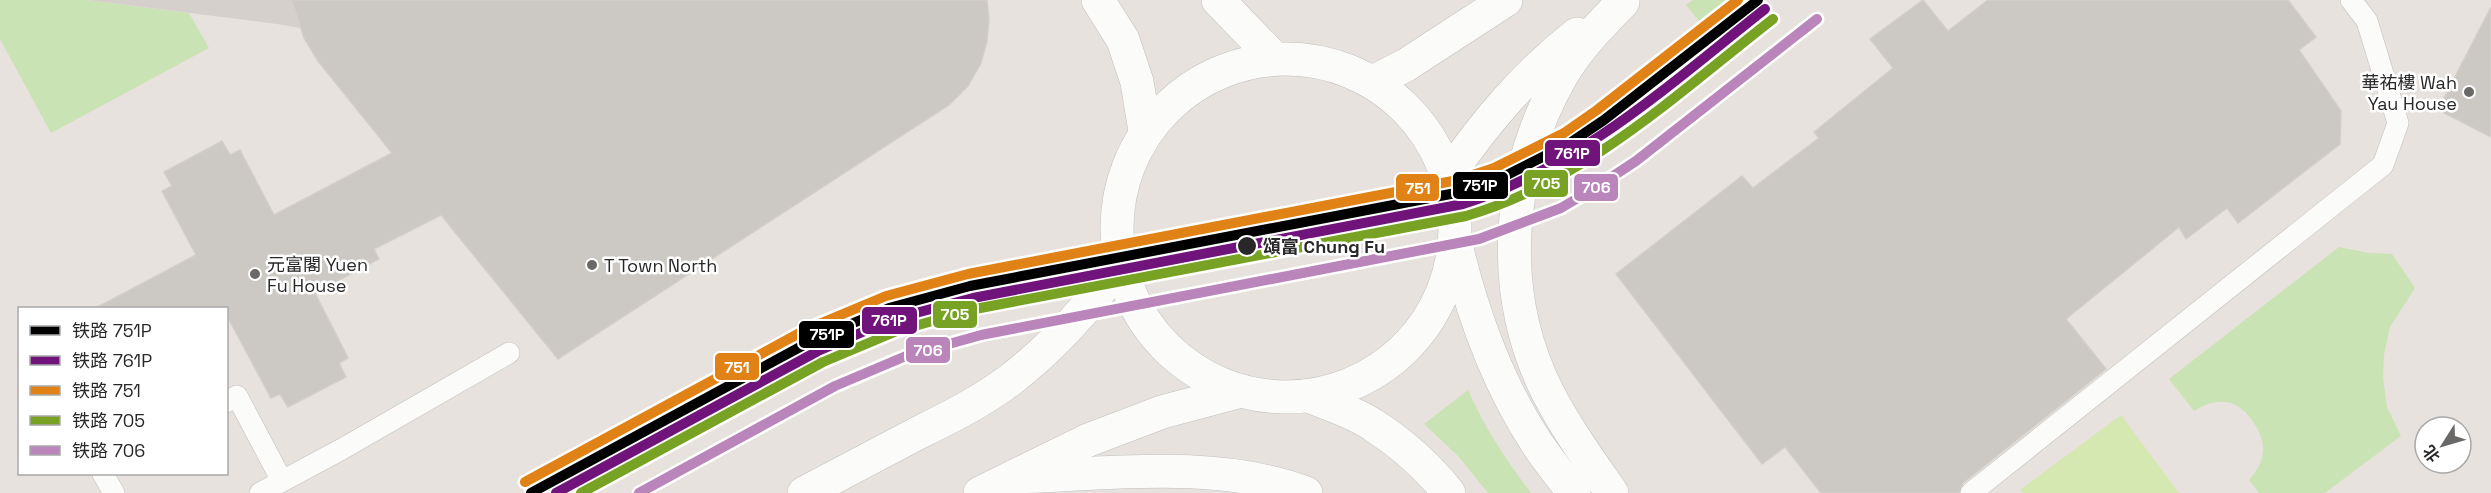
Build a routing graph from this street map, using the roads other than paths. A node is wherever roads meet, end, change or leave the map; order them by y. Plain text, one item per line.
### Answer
1 (1098, 0) edge
2 (1218, 0) edge
3 (1506, 0) edge
4 (2351, 0) edge
5 (1624, 1) edge
6 (1274, 58) junction
7 (1373, 82) junction
8 (1145, 131) junction
9 (1448, 176) junction
10 (1455, 242) junction
11 (1120, 264) junction
12 (509, 353) dead end
13 (1241, 392) junction
14 (1309, 396) junction
15 (228, 401) edge
16 (104, 475) edge
17 (1013, 477) junction
18 (282, 481) junction
19 (114, 493) edge
20 (260, 493) edge
21 (804, 493) edge
22 (980, 493) edge
23 (1306, 493) edge
24 (1449, 493) edge
25 (1574, 493) edge
26 (1612, 493) edge
27 (1971, 493) edge

1 - 8 main road
2 - 6 main road
3 - 7 main road
4 - 27 lane
5 - 9 main road
5 - 26 main road
6 - 7 main road
6 - 8 main road
7 - 9 main road
8 - 11 main road
9 - 10 main road
10 - 14 main road
10 - 25 main road
11 - 13 main road
11 - 21 main road
12 - 18 lane
13 - 14 main road
13 - 17 main road
14 - 24 main road
15 - 18 lane
16 - 19 lane
17 - 22 main road
17 - 23 main road
18 - 20 lane

